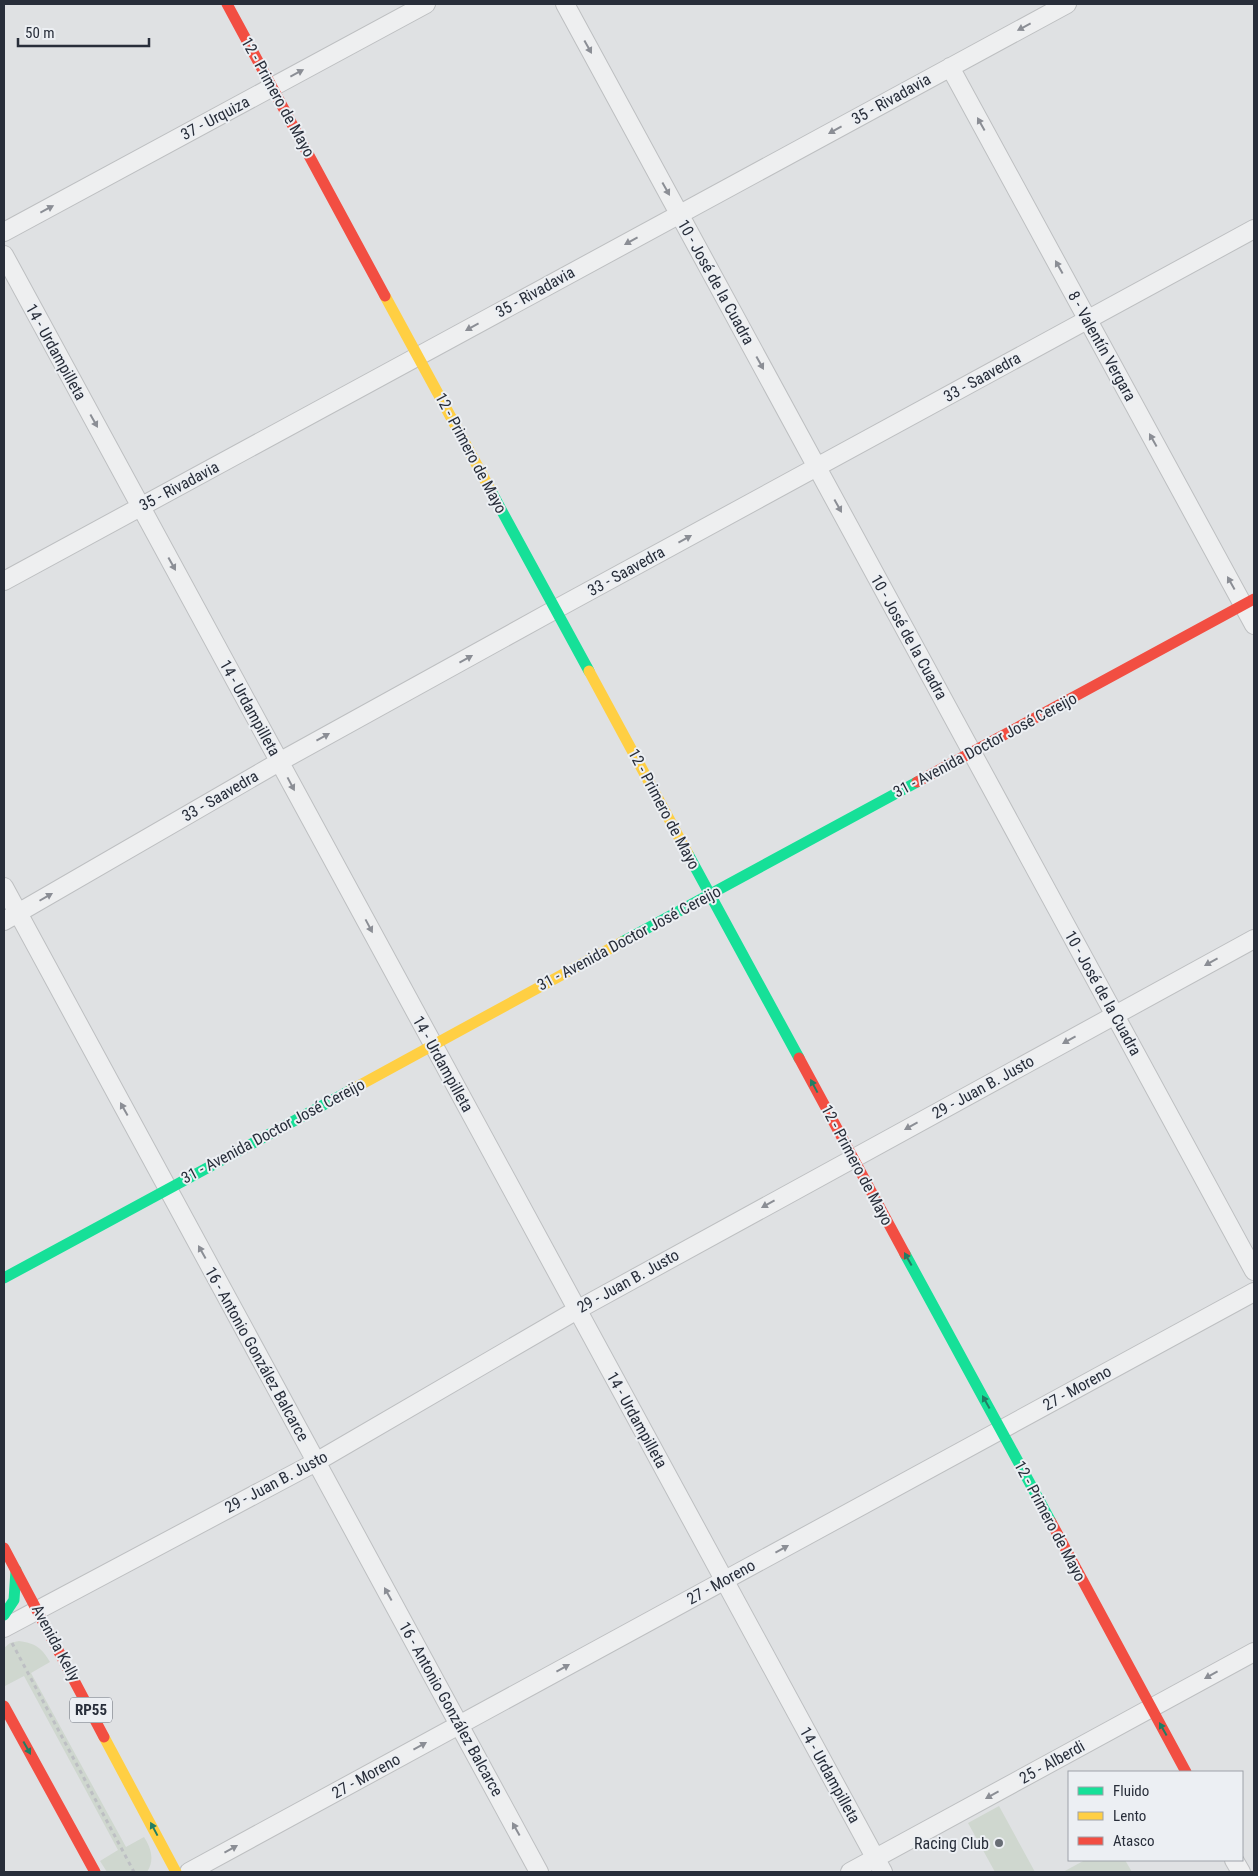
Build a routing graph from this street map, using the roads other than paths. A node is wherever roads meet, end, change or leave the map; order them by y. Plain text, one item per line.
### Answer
1 (227, 4) edge
2 (426, 4) edge
3 (565, 4) edge
4 (1066, 4) edge
5 (950, 67) junction
6 (272, 87) junction
7 (679, 214) junction
8 (1254, 229) edge
9 (4, 232) edge
10 (4, 256) edge
11 (1088, 320) junction
12 (418, 356) junction
13 (817, 467) junction
14 (140, 507) junction
15 (4, 581) edge
16 (1249, 602) edge
17 (556, 609) junction
18 (1254, 626) edge
19 (972, 752) junction
20 (279, 762) junction
21 (4, 887) edge
22 (710, 894) junction
23 (11, 918) edge
24 (1254, 939) edge
25 (1115, 1015) junction
26 (433, 1044) junction
27 (853, 1157) junction
28 (167, 1188) junction
29 (1254, 1271) edge
30 (4, 1278) edge
31 (1254, 1292) edge
32 (577, 1310) junction
33 (1001, 1430) junction
34 (316, 1462) junction
35 (4, 1548) edge
36 (16, 1570) junction
37 (724, 1580) junction
38 (38, 1610) junction
39 (4, 1616) edge
40 (4, 1628) edge
41 (1254, 1652) edge
42 (4, 1706) edge
43 (1152, 1708) junction
44 (459, 1725) junction
45 (1185, 1771) edge
46 (1235, 1861) edge
47 (879, 1865) edge
48 (96, 1872) edge
49 (176, 1872) edge
50 (189, 1872) edge
51 (539, 1872) edge
52 (850, 1872) edge
53 (1241, 1872) edge

1 - 6 street, 12 - Primero de Mayo
6 -> 2 street, 37 - Urquiza
3 -> 7 street, 10 - José de la Cuadra
4 -> 5 street, 35 - Rivadavia
5 -> 7 street, 35 - Rivadavia
11 -> 5 street, 8 - Valentín Vergara
9 -> 6 street, 37 - Urquiza
6 - 12 street, 12 - Primero de Mayo
7 -> 12 street, 35 - Rivadavia
7 -> 13 street, 10 - José de la Cuadra
8 - 11 street, 33 - Saavedra
10 -> 14 street, 14 - Urdampilleta
11 - 13 street, 33 - Saavedra
16 -> 11 street, 8 - Valentín Vergara
12 - 14 street, 35 - Rivadavia
12 - 17 street, 12 - Primero de Mayo
17 -> 13 street, 33 - Saavedra
13 -> 19 street, 10 - José de la Cuadra
14 - 15 street, 35 - Rivadavia
14 -> 20 street, 14 - Urdampilleta
16 - 18 street, 8 - Valentín Vergara
16 - 19 street, 31 - Avenida Doctor José Cereijo
20 -> 17 street, 33 - Saavedra
17 - 22 street, 12 - Primero de Mayo
19 - 22 street, 31 - Avenida Doctor José Cereijo
19 - 25 street, 10 - José de la Cuadra
23 -> 20 street, 33 - Saavedra
20 -> 26 street, 14 - Urdampilleta
21 - 23 street, 16 - Antonio González Balcarce
22 - 26 street, 31 - Avenida Doctor José Cereijo
27 -> 22 street, 12 - Primero de Mayo
28 -> 23 street, 16 - Antonio González Balcarce
24 -> 25 street, 29 - Juan B. Justo
25 -> 27 street, 29 - Juan B. Justo
25 - 29 street, 10 - José de la Cuadra
26 - 28 street, 31 - Avenida Doctor José Cereijo
26 - 32 street, 14 - Urdampilleta
27 -> 32 street, 29 - Juan B. Justo
33 -> 27 street, 12 - Primero de Mayo
28 - 30 street, 31 - Avenida Doctor José Cereijo
34 -> 28 street, 16 - Antonio González Balcarce
31 - 33 street, 27 - Moreno
32 - 34 street, 29 - Juan B. Justo
32 - 37 street, 14 - Urdampilleta
37 -> 33 street, 27 - Moreno
33 - 43 street, 12 - Primero de Mayo
34 - 38 street, 29 - Juan B. Justo
44 -> 34 street, 16 - Antonio González Balcarce
35 - 36 street, Avenida Kelly / RP55
36 - 38 street, Avenida Kelly / RP55
36 - 39 street
44 -> 37 street, 27 - Moreno
37 - 47 street, 14 - Urdampilleta
38 - 40 street, 29 - Juan B. Justo
49 -> 38 street, Avenida Kelly / RP55
41 -> 43 street, 25 - Alberdi
42 -> 48 street
45 -> 43 street, 12 - Primero de Mayo
43 -> 47 street, 25 - Alberdi
50 -> 44 street, 27 - Moreno
51 -> 44 street, 16 - Antonio González Balcarce
46 - 53 street
47 - 52 street, 25 - Alberdi

